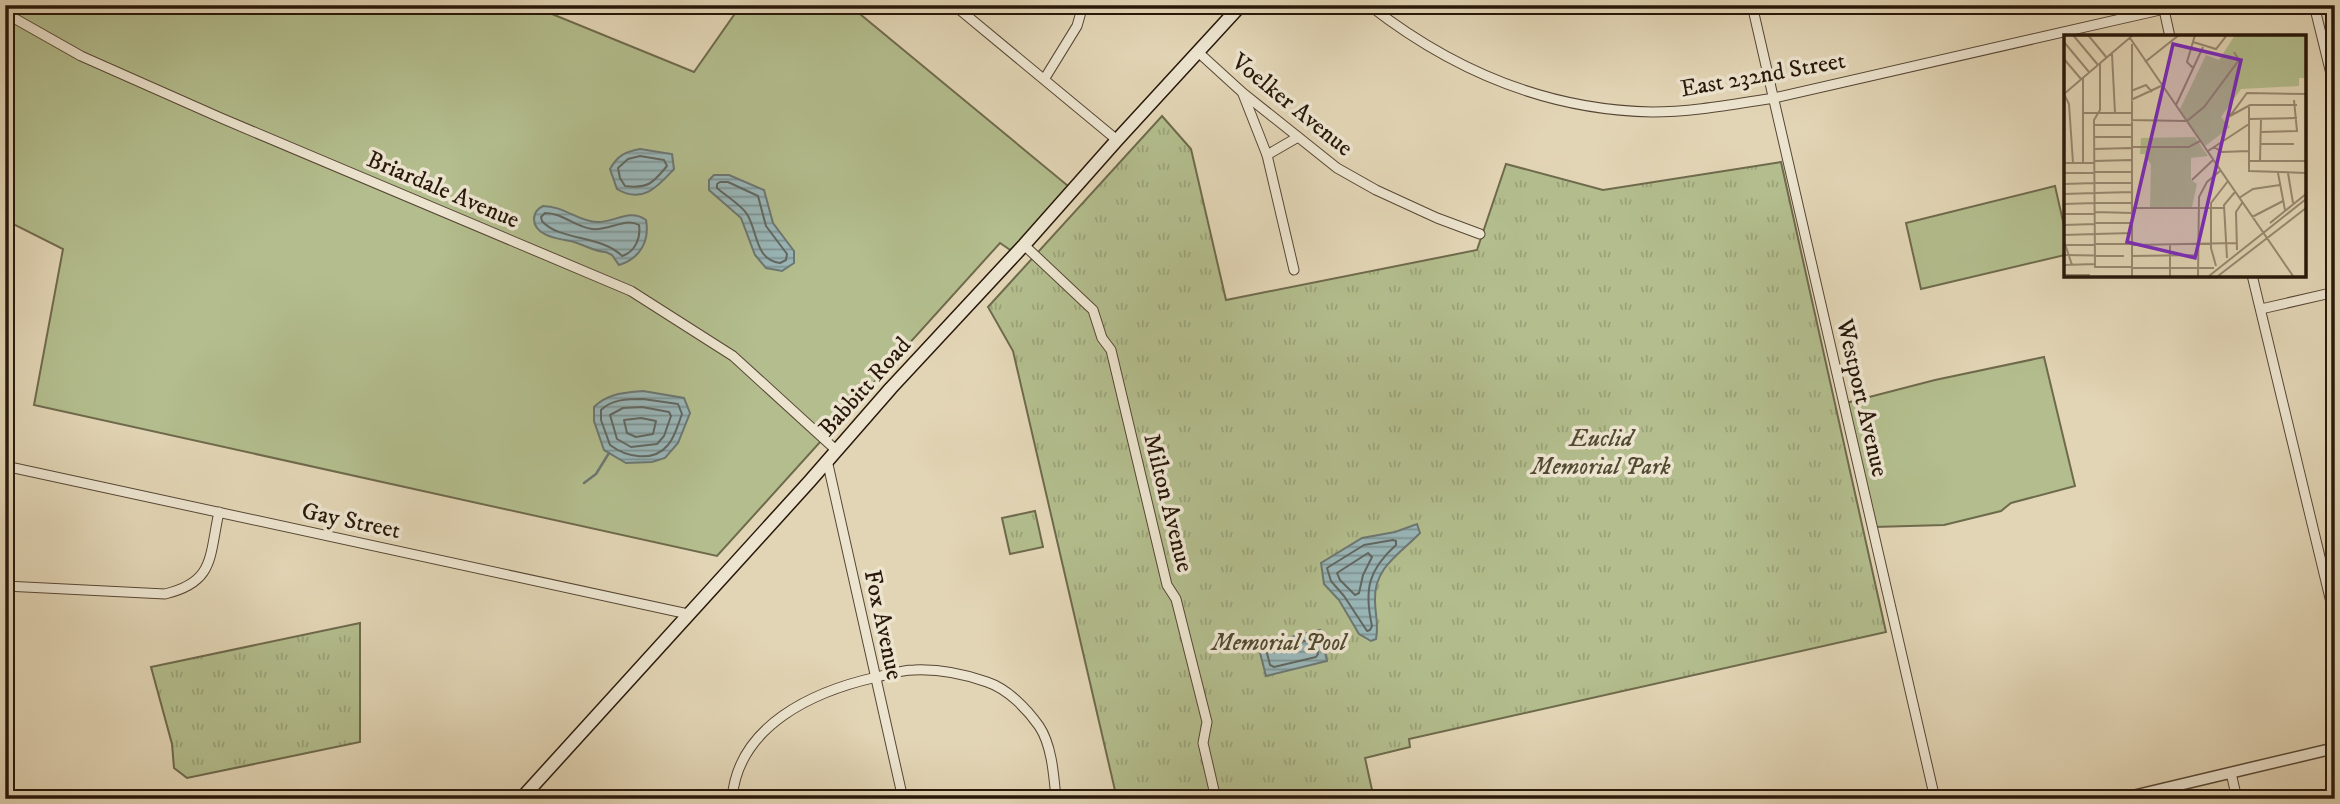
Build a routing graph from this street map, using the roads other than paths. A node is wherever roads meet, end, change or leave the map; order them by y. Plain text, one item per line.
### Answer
1 (954, 5) edge
2 (1083, 5) edge
3 (1241, 5) edge
4 (1369, 5) edge
5 (1752, 5) edge
6 (2182, 5) edge
7 (2314, 5) edge
8 (2163, 8) edge
9 (5, 18) edge
10 (2170, 35) edge
11 (1198, 52) junction
12 (1045, 78) junction
13 (2335, 90) edge
14 (1243, 93) junction
15 (1773, 98) junction
16 (1298, 137) junction
17 (1117, 140) junction
18 (1267, 155) junction
19 (1479, 234) dead end
20 (1024, 246) junction
21 (1294, 270) dead end
22 (2252, 276) edge
23 (2335, 292) edge
24 (2260, 309) junction
25 (831, 455) junction
26 (5, 466) edge
27 (219, 512) junction
28 (5, 586) edge
29 (688, 614) junction
30 (2335, 619) edge
31 (875, 678) junction
32 (2335, 748) edge
33 (2231, 772) junction
34 (521, 799) edge
35 (732, 799) edge
36 (903, 799) edge
37 (1056, 799) edge
38 (1216, 799) edge
39 (1935, 799) edge
40 (2120, 799) edge
41 (2237, 799) edge

1 - 12 street
2 - 12 street
3 - 11 main road, Babbitt Road
4 - 15 street, East 232nd Street
5 - 15 street, Westport Avenue
6 - 8 street, East 232nd Street
7 - 13 street
8 - 10 street
8 - 15 street, East 232nd Street
9 - 25 street, Briardale Avenue
11 - 14 street, Voelker Avenue
11 - 17 main road, Babbitt Road
12 - 17 street
14 - 16 street, Voelker Avenue
14 - 18 street
15 - 39 street, Westport Avenue
16 - 18 street
16 - 19 street, Voelker Avenue
17 - 20 main road, Babbitt Road
18 - 21 street
20 - 25 main road, Babbitt Road
20 - 38 street, Milton Avenue
22 - 24 street
23 - 24 street
24 - 30 street
25 - 29 main road, Babbitt Road
25 - 31 street, Fox Avenue
26 - 27 street, Gay Street
27 - 28 street
27 - 29 street, Gay Street
29 - 34 main road, Babbitt Road
31 - 35 street
31 - 36 street, Fox Avenue
31 - 37 street
32 - 33 street
33 - 40 street
33 - 41 street

